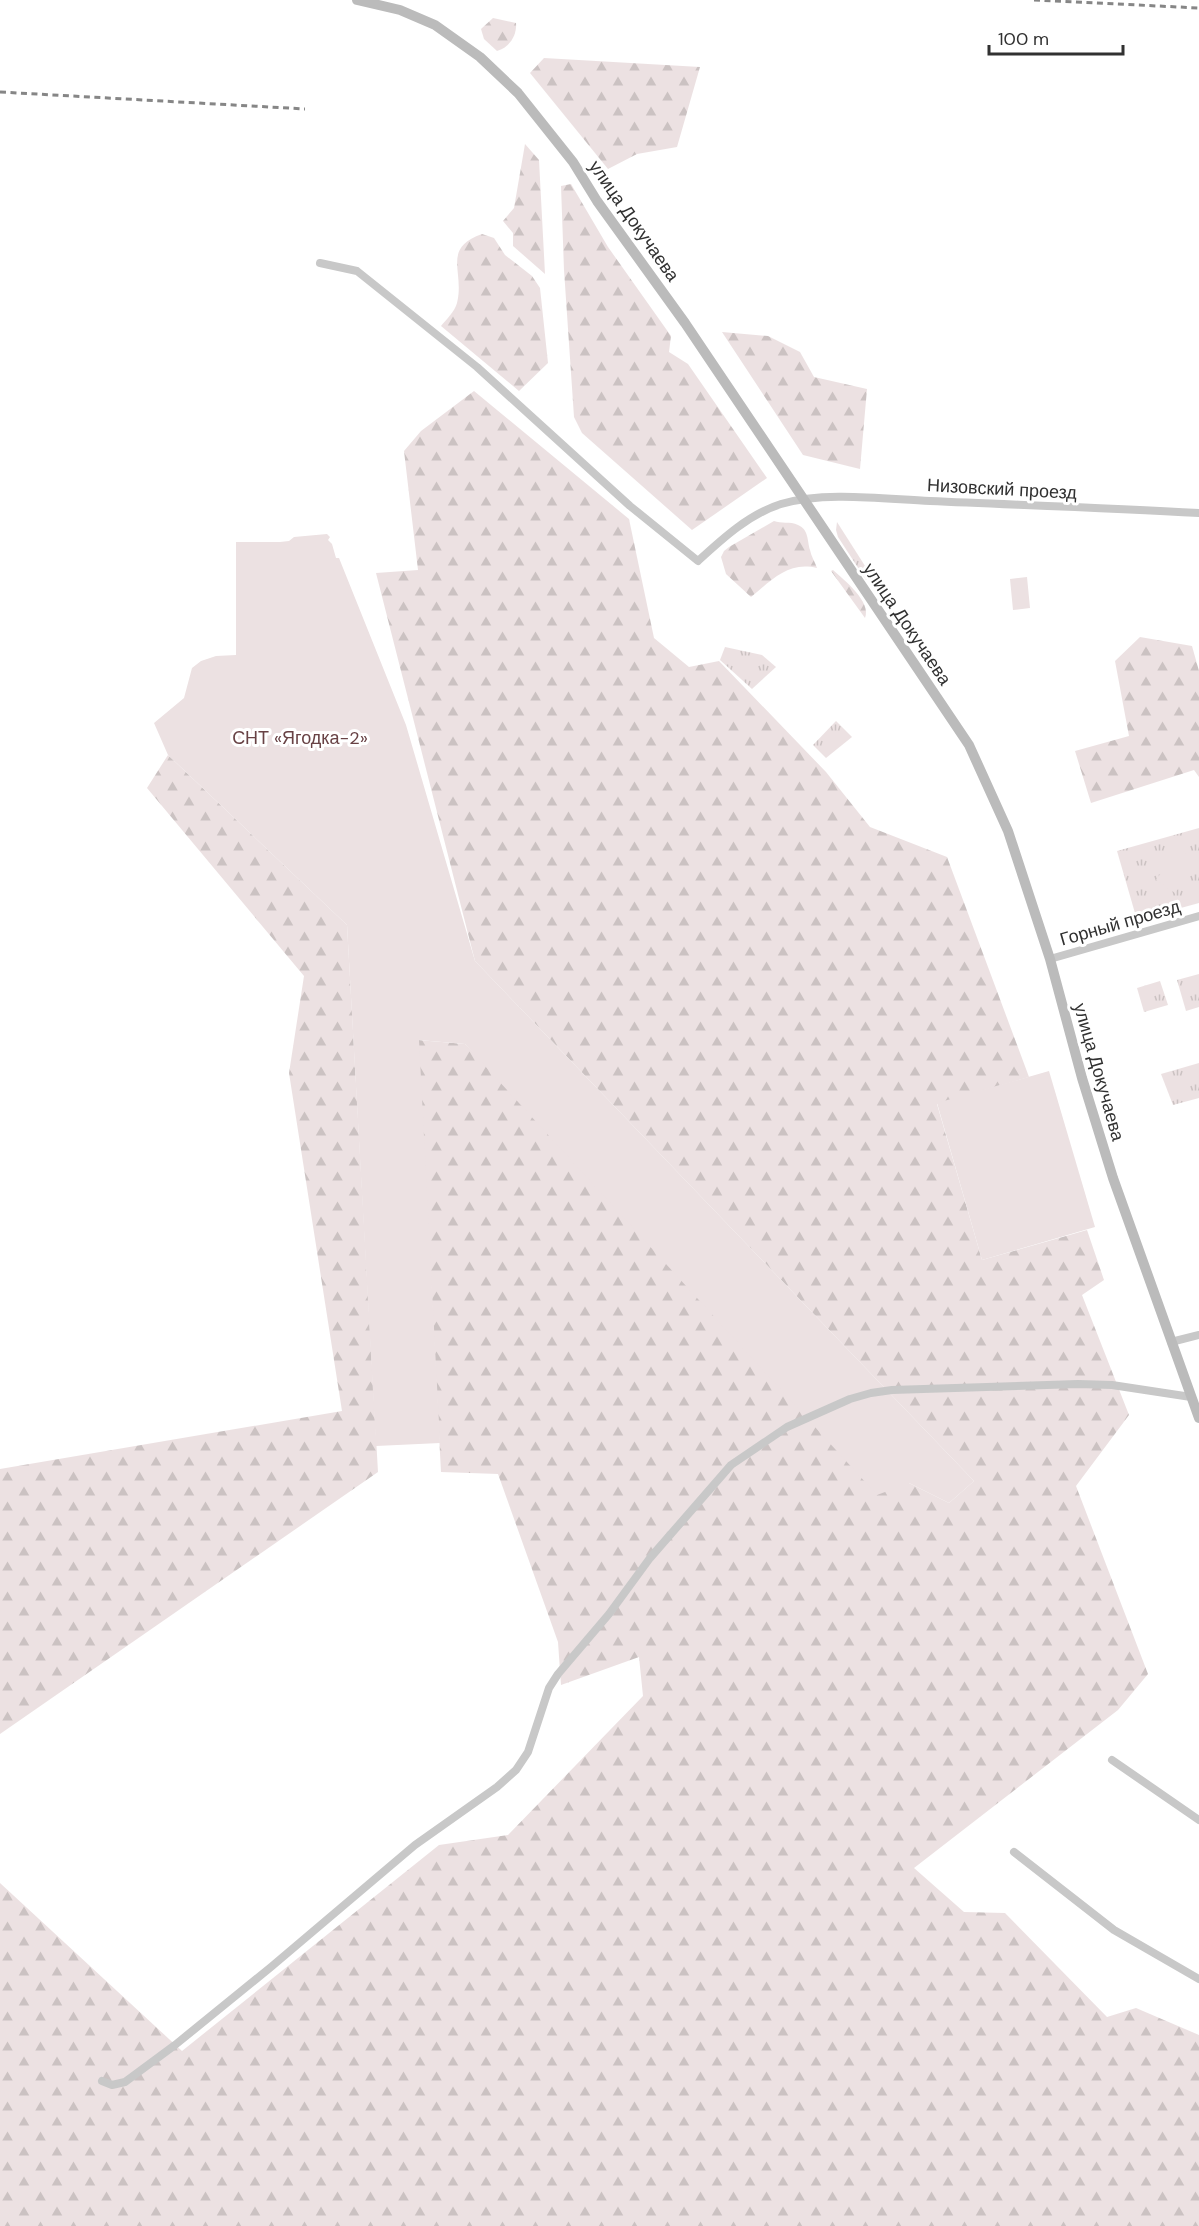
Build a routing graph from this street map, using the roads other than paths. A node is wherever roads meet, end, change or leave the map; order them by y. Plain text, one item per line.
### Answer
1 (357, 0) edge
2 (320, 263) dead end
3 (803, 499) junction
4 (1199, 513) edge
5 (1199, 916) edge
6 (1050, 958) junction
7 (1199, 1335) edge
8 (1171, 1342) junction
9 (1191, 1397) junction
10 (1199, 1418) edge
11 (1112, 1760) dead end
12 (1199, 1820) edge
13 (1014, 1852) dead end
14 (1199, 1979) edge
15 (102, 2081) dead end

1 - 3 main road, улица Докучаева
2 - 3 street, Низовский проезд
3 - 4 street, Низовский проезд
3 - 6 main road, улица Докучаева
5 - 6 street, Горный проезд
6 - 8 main road, улица Докучаева
7 - 8 street
8 - 9 main road, улица Докучаева
9 - 10 main road, улица Докучаева
9 - 15 street
11 - 12 street
13 - 14 street

